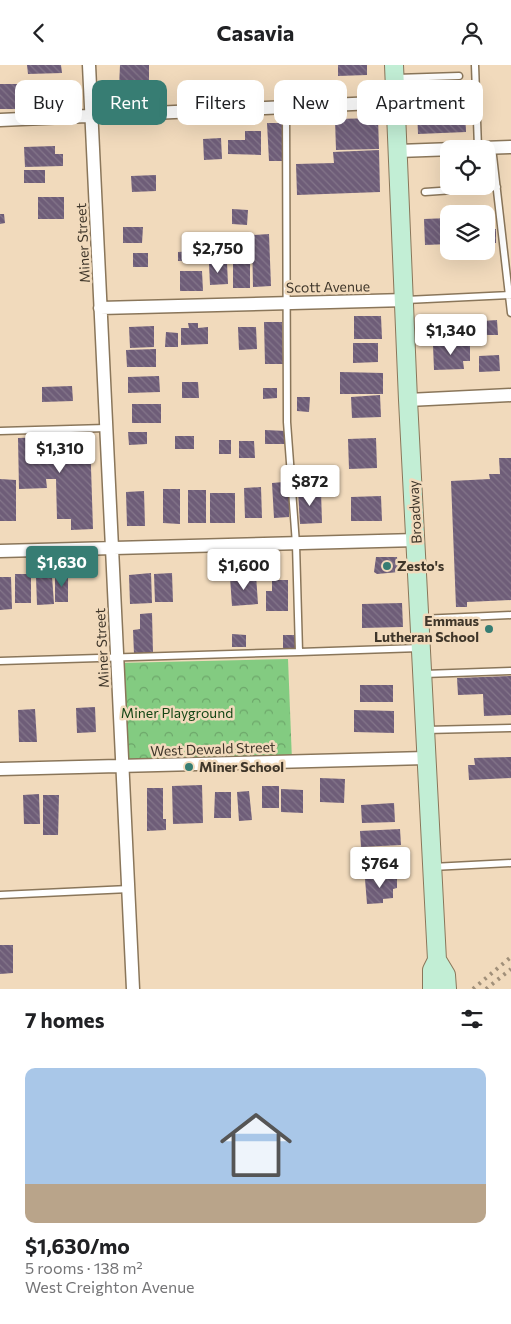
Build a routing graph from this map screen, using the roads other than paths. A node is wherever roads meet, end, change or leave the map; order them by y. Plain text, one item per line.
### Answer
1 (89, 65) edge
2 (475, 65) edge
3 (394, 71) edge
4 (459, 76) dead end
5 (274, 107) edge
6 (167, 112) edge
7 (92, 115) joint
8 (0, 120) edge
9 (92, 125) edge
10 (286, 125) edge
11 (397, 125) edge
12 (478, 140) edge
13 (495, 147) edge
14 (511, 147) edge
15 (440, 149) edge
16 (398, 151) junction
17 (495, 171) edge
18 (497, 187) junction
19 (425, 192) dead end
20 (510, 295) edge
21 (406, 301) junction
22 (287, 303) junction
23 (100, 308) junction
24 (511, 313) edge
25 (511, 395) edge
26 (408, 400) junction
27 (106, 429) junction
28 (0, 431) edge
29 (417, 540) junction
30 (296, 544) junction
31 (112, 550) junction
32 (0, 551) edge
33 (511, 615) edge
34 (420, 619) junction
35 (422, 648) junction
36 (299, 652) junction
37 (118, 659) junction
38 (0, 661) edge
39 (511, 671) edge
40 (423, 674) junction
41 (511, 728) edge
42 (425, 730) junction
43 (426, 758) junction
44 (123, 766) junction
45 (0, 769) edge
46 (511, 863) edge
47 (432, 867) junction
48 (129, 889) junction
49 (0, 895) edge
50 (437, 960) junction
51 (133, 989) edge
52 (432, 989) edge
53 (447, 989) edge

1 - 7 street, Miner Street
2 - 12 lane
3 - 4 lane
5 - 6 street
7 - 8 street
9 - 23 street, Miner Street
10 - 22 lane
11 - 16 main road, Broadway
13 - 14 street
15 - 16 street
16 - 21 main road, Broadway
17 - 18 lane
18 - 19 lane
18 - 20 lane
20 - 21 lane
20 - 24 lane
21 - 22 street, Scott Avenue
21 - 26 main road, Broadway
22 - 23 street, Scott Avenue
22 - 30 lane
23 - 27 street, Miner Street
25 - 26 street
26 - 29 main road, Broadway
27 - 28 lane
27 - 31 street, Miner Street
29 - 30 street
29 - 34 main road, Broadway
30 - 31 street
30 - 36 lane
31 - 32 street
31 - 37 street, Miner Street
33 - 34 lane
34 - 35 main road, Broadway
35 - 36 lane
35 - 40 main road, Broadway
36 - 37 lane
37 - 38 lane
37 - 44 street, Miner Street
39 - 40 lane
40 - 42 main road, Broadway
41 - 42 lane
42 - 43 main road, Broadway
43 - 44 street, West Dewald Street
43 - 47 main road, Broadway
44 - 45 street, West Dewald Street
44 - 48 street, Miner Street
46 - 47 lane
47 - 50 main road, Broadway
48 - 49 lane
48 - 51 street, Miner Street
50 - 52 main road, Broadway
50 - 53 main road, Broadway

